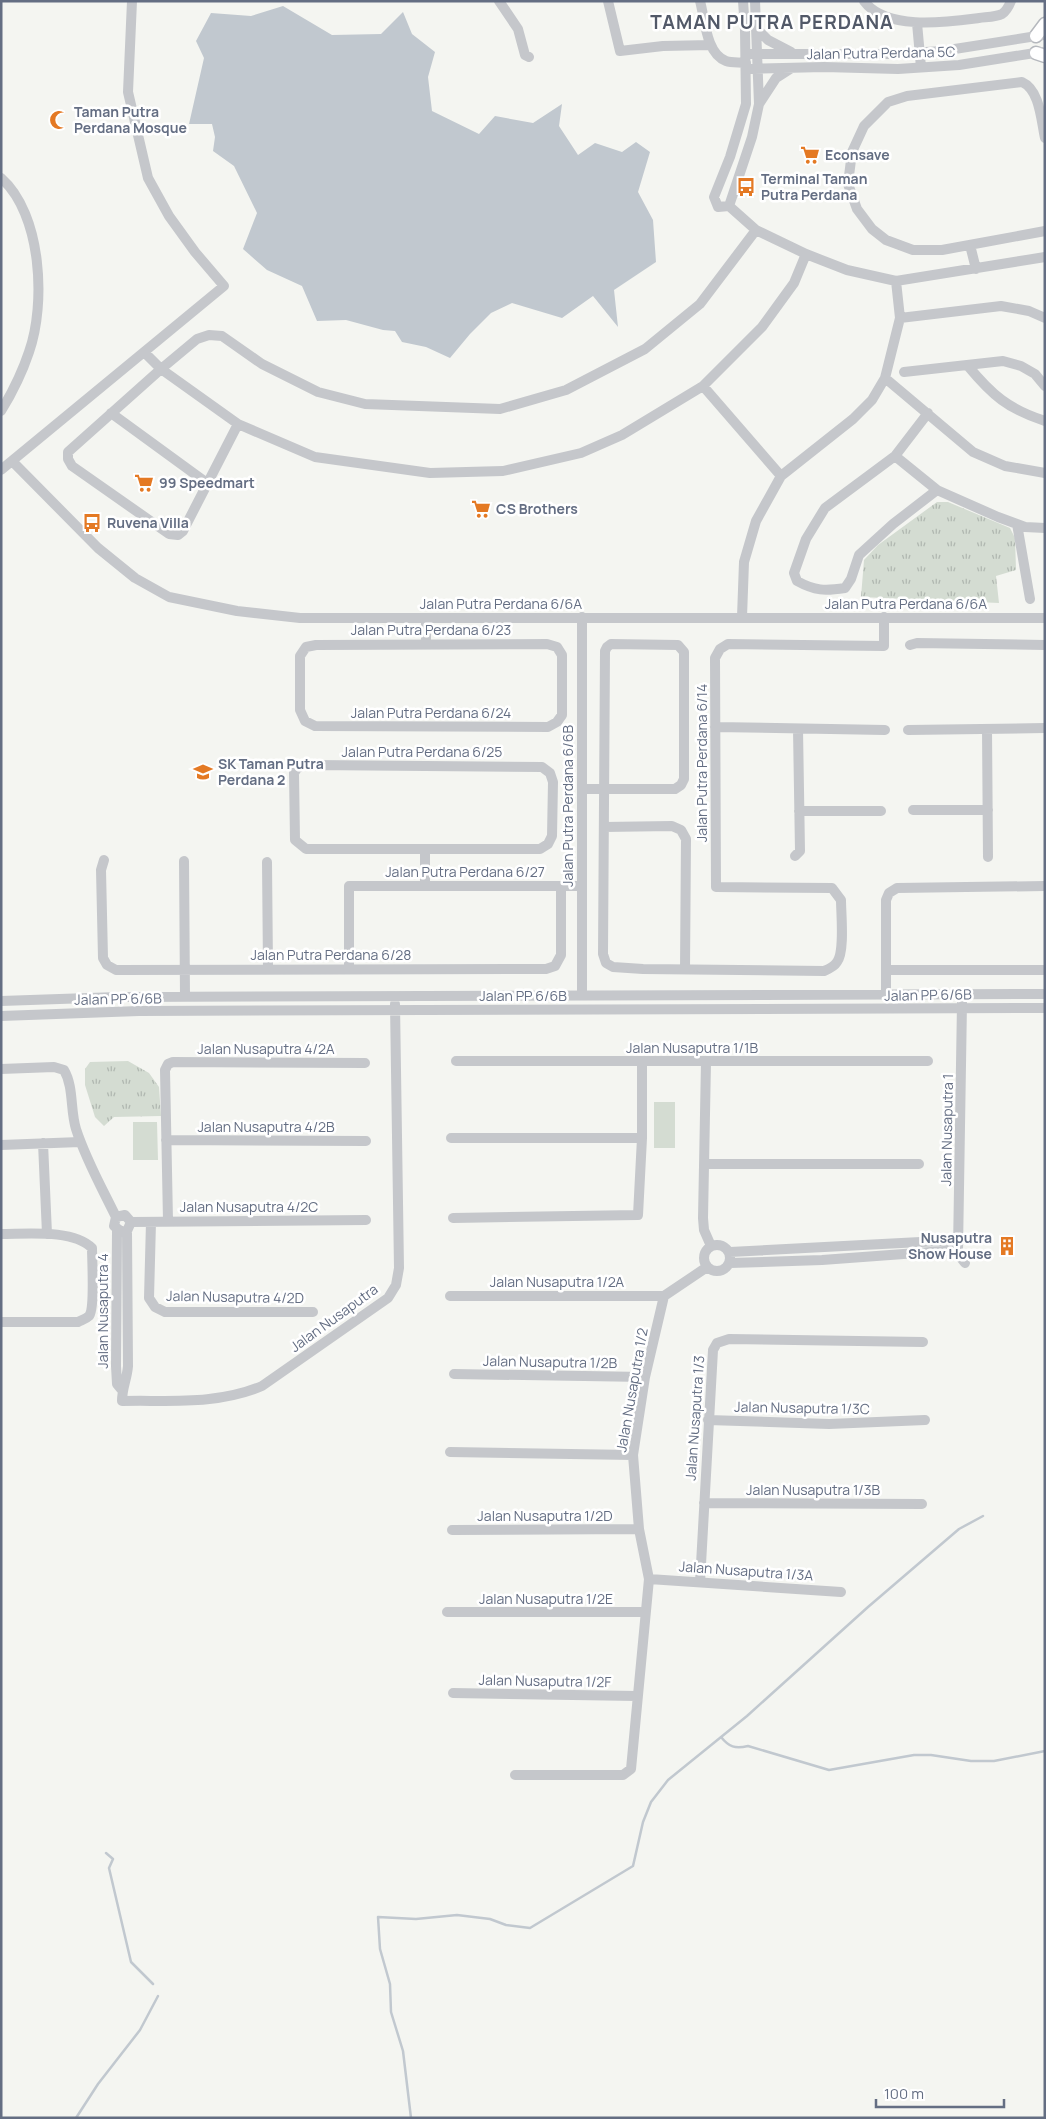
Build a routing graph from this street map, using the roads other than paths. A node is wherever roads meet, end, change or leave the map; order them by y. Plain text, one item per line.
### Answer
1 (132, 1) edge
2 (499, 1) edge
3 (608, 1) edge
4 (700, 1) edge
5 (743, 1) edge
6 (755, 1) edge
7 (864, 1) edge
8 (1011, 1) edge
9 (917, 23) junction
10 (1045, 24) edge
11 (757, 30) junction
12 (1040, 35) edge
13 (711, 45) junction
14 (920, 52) junction
15 (758, 54) junction
16 (796, 54) junction
17 (1042, 54) edge
18 (529, 58) dead end
19 (746, 62) junction
20 (921, 67) junction
21 (791, 68) junction
22 (758, 70) junction
23 (758, 104) junction
24 (1045, 138) edge
25 (1, 178) edge
26 (729, 206) junction
27 (756, 230) junction
28 (1045, 231) edge
29 (970, 245) junction
30 (806, 254) junction
31 (1045, 257) edge
32 (976, 269) junction
33 (896, 281) junction
34 (900, 318) junction
35 (1045, 318) edge
36 (144, 352) junction
37 (968, 366) junction
38 (161, 369) junction
39 (904, 372) dead end
40 (885, 378) junction
41 (704, 386) junction
42 (1045, 386) edge
43 (1, 412) edge
44 (111, 413) junction
45 (928, 413) junction
46 (1045, 421) edge
47 (238, 424) junction
48 (895, 456) junction
49 (12, 461) junction
50 (1, 470) edge
51 (1045, 474) edge
52 (781, 476) junction
53 (207, 483) junction
54 (937, 490) junction
55 (1017, 524) junction
56 (1045, 528) edge
57 (1030, 600) dead end
58 (582, 617) junction
59 (742, 617) junction
60 (426, 618) junction
61 (884, 618) junction
62 (1045, 618) edge
63 (426, 644) junction
64 (910, 645) dead end
65 (1045, 645) edge
66 (315, 726) joint
67 (548, 727) joint
68 (715, 727) junction
69 (1045, 728) edge
70 (798, 729) junction
71 (987, 729) junction
72 (885, 730) dead end
73 (908, 730) dead end
74 (582, 789) junction
75 (604, 790) junction
76 (913, 810) dead end
77 (988, 810) junction
78 (799, 811) junction
79 (881, 811) dead end
80 (604, 827) junction
81 (425, 849) junction
82 (795, 856) dead end
83 (988, 857) dead end
84 (104, 860) dead end
85 (184, 861) dead end
86 (267, 862) dead end
87 (425, 886) junction
88 (561, 886) junction
89 (582, 886) junction
90 (1045, 886) edge
91 (184, 968) junction
92 (268, 969) junction
93 (349, 969) junction
94 (685, 969) junction
95 (886, 970) junction
96 (1045, 970) edge
97 (886, 994) junction
98 (962, 994) junction
99 (1045, 994) edge
100 (582, 995) junction
101 (395, 996) junction
102 (186, 997) junction
103 (1, 1001) edge
104 (962, 1008) junction
105 (1045, 1008) edge
106 (395, 1010) junction
107 (1, 1016) edge
108 (456, 1061) dead end
109 (928, 1061) dead end
110 (642, 1062) junction
111 (706, 1062) junction
112 (365, 1063) dead end
113 (1, 1069) edge
114 (451, 1138) dead end
115 (642, 1138) junction
116 (166, 1140) junction
117 (366, 1141) dead end
118 (80, 1142) junction
119 (43, 1144) junction
120 (1, 1145) edge
121 (705, 1164) junction
122 (919, 1164) dead end
123 (116, 1217) junction
124 (454, 1218) dead end
125 (366, 1220) dead end
126 (168, 1221) junction
127 (151, 1222) junction
128 (125, 1228) junction
129 (1, 1234) edge
130 (47, 1234) junction
131 (958, 1245) junction
132 (710, 1246) junction
133 (849, 1246) junction
134 (820, 1247) junction
135 (730, 1258) junction
136 (850, 1258) junction
137 (822, 1260) junction
138 (965, 1263) dead end
139 (707, 1267) junction
140 (450, 1296) dead end
141 (664, 1296) junction
142 (313, 1312) dead end
143 (1, 1322) edge
144 (923, 1342) dead end
145 (454, 1374) dead end
146 (645, 1377) junction
147 (122, 1401) joint
148 (708, 1420) junction
149 (925, 1420) dead end
150 (450, 1452) dead end
151 (633, 1455) junction
152 (704, 1503) junction
153 (922, 1504) dead end
154 (639, 1529) junction
155 (452, 1530) dead end
156 (649, 1578) junction
157 (700, 1582) junction
158 (841, 1592) dead end
159 (447, 1612) dead end
160 (645, 1612) junction
161 (453, 1693) dead end
162 (637, 1696) junction
163 (515, 1775) dead end

1 - 36 street
2 - 18 street
3 - 13 street
4 - 13 street
5 - 19 street
6 - 11 street
7 - 9 street
8 - 9 street
9 - 14 street
10 - 12 main road
11 - 15 street
11 - 16 street
12 - 14 street, Jalan Putra Perdana 5C
13 - 19 street
14 - 16 street, Jalan Putra Perdana 5C
14 - 20 street
15 - 16 street, Jalan Putra Perdana 5C
15 - 19 street, Jalan Putra Perdana 5C
15 - 22 street
17 - 20 street, Jalan Putra Perdana 5C
19 - 22 street, Jalan Putra Perdana 5C
19 - 26 street
20 - 21 street, Jalan Putra Perdana 5C
21 - 22 street, Jalan Putra Perdana 5C
21 - 23 street
22 - 23 street
23 - 26 street
24 - 29 street
25 - 43 street
26 - 27 street
27 - 30 street
27 - 38 street
28 - 29 street
29 - 32 street
30 - 33 street
30 - 41 street
31 - 32 street
32 - 33 street
33 - 34 street
34 - 35 street
34 - 40 street
36 - 38 street
36 - 49 street
37 - 39 street
37 - 42 street
37 - 46 street
38 - 44 street
38 - 47 street
40 - 45 street
40 - 52 street
41 - 47 street
41 - 52 street
44 - 53 street
44 - 53 street
45 - 48 street
45 - 51 street
47 - 53 street
48 - 54 street
48 - 54 street
49 - 50 street
49 - 60 street, Jalan Putra Perdana 6/6A
52 - 59 street
54 - 55 street
55 - 56 street
55 - 57 street
58 - 59 street, Jalan Putra Perdana 6/6A
58 - 60 street, Jalan Putra Perdana 6/6A
58 - 74 street, Jalan Putra Perdana 6/6B
59 - 61 street, Jalan Putra Perdana 6/6A
60 - 63 street
61 - 62 street, Jalan Putra Perdana 6/6A
61 - 68 street, Jalan Putra Perdana 6/14
63 - 66 street, Jalan Putra Perdana 6/23
63 - 67 street, Jalan Putra Perdana 6/23
64 - 65 street
66 - 67 street, Jalan Putra Perdana 6/24
68 - 70 street
68 - 94 street, Jalan Putra Perdana 6/14
69 - 71 street
70 - 72 street
70 - 78 street
71 - 73 street
71 - 77 street
74 - 75 street
74 - 89 street, Jalan Putra Perdana 6/6B
75 - 75 street
75 - 80 street
76 - 77 street
77 - 83 street
78 - 79 street
78 - 82 street
80 - 94 street
80 - 94 street
81 - 81 street, Jalan Putra Perdana 6/25
81 - 87 street
84 - 91 street, Jalan Putra Perdana 6/28
85 - 91 street
86 - 92 street
87 - 88 street, Jalan Putra Perdana 6/27
87 - 93 street, Jalan Putra Perdana 6/27
88 - 89 street, Jalan Putra Perdana 6/27
88 - 93 street, Jalan Putra Perdana 6/28
89 - 100 street, Jalan Putra Perdana 6/6B
90 - 95 street
91 - 92 street, Jalan Putra Perdana 6/28
91 - 102 street
92 - 93 street, Jalan Putra Perdana 6/28
95 - 96 street
95 - 97 street
97 - 98 street, Jalan PP 6/6B
97 - 100 street, Jalan PP 6/6B
98 - 99 street, Jalan PP 6/6B
98 - 104 street, Jalan Nusaputra 1
100 - 101 street, Jalan PP 6/6B
101 - 102 street, Jalan PP 6/6B
101 - 106 street, Jalan Nusaputra
102 - 103 street, Jalan PP 6/6B
104 - 105 street, Jalan PP 6/6B
104 - 106 street, Jalan PP 6/6B
104 - 131 street, Jalan Nusaputra 1
106 - 107 street, Jalan PP 6/6B
106 - 147 street, Jalan Nusaputra
108 - 110 street, Jalan Nusaputra 1/1B
109 - 111 street, Jalan Nusaputra 1/1B
110 - 111 street, Jalan Nusaputra 1/1B
110 - 115 street
111 - 121 street
112 - 116 street, Jalan Nusaputra 4/2A
113 - 118 street
114 - 115 street
115 - 124 street
116 - 117 street, Jalan Nusaputra 4/2B
116 - 126 street
118 - 119 street
118 - 123 street
119 - 120 street
119 - 130 street
121 - 122 street
121 - 132 street
123 - 128 street, Jalan Nusaputra 4
123 - 128 street, Jalan Nusaputra 4/2C
125 - 126 street, Jalan Nusaputra 4/2C
126 - 127 street, Jalan Nusaputra 4/2C
127 - 128 street, Jalan Nusaputra 4/2C
127 - 142 street, Jalan Nusaputra 4/2D
128 - 147 street, Jalan Nusaputra 4
129 - 130 street
130 - 143 street
131 - 133 street
131 - 136 street
131 - 138 street, Jalan Nusaputra 1
132 - 135 street
132 - 139 street
133 - 134 street
133 - 136 street
134 - 135 street
134 - 137 street
135 - 137 street
135 - 139 street
136 - 137 street
139 - 141 street
140 - 141 street, Jalan Nusaputra 1/2A
141 - 146 street, Jalan Nusaputra 1/2
144 - 148 street, Jalan Nusaputra 1/3
145 - 146 street, Jalan Nusaputra 1/2B
146 - 151 street, Jalan Nusaputra 1/2
148 - 149 street, Jalan Nusaputra 1/3C
148 - 152 street, Jalan Nusaputra 1/3
150 - 151 street
151 - 154 street, Jalan Nusaputra 1/2
152 - 153 street, Jalan Nusaputra 1/3B
152 - 157 street, Jalan Nusaputra 1/3
154 - 155 street, Jalan Nusaputra 1/2D
154 - 156 street, Jalan Nusaputra 1/2
156 - 157 street, Jalan Nusaputra 1/3A
156 - 160 street, Jalan Nusaputra 1/2
157 - 158 street, Jalan Nusaputra 1/3A
159 - 160 street, Jalan Nusaputra 1/2E
160 - 162 street, Jalan Nusaputra 1/2
161 - 162 street, Jalan Nusaputra 1/2F
162 - 163 street, Jalan Nusaputra 1/2

